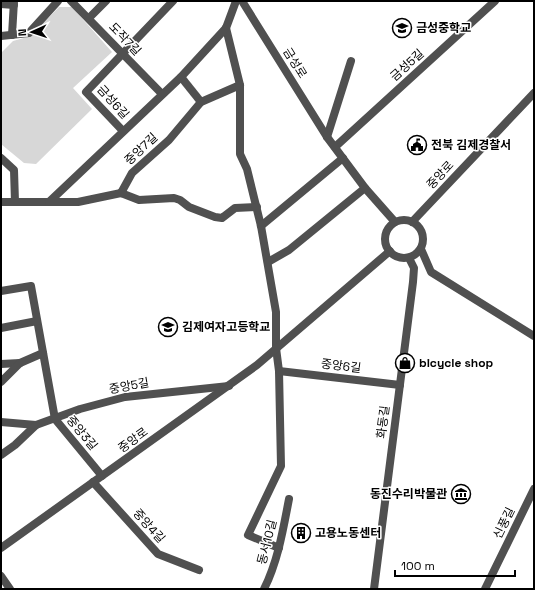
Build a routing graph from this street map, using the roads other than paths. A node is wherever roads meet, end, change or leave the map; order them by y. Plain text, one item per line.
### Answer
1 (58, 1) edge
2 (72, 1) edge
3 (106, 1) edge
4 (173, 1) edge
5 (236, 1) edge
6 (242, 1) edge
7 (495, 1) edge
8 (14, 3) edge
9 (1, 4) edge
10 (89, 18) junction
11 (226, 28) junction
12 (12, 35) junction
13 (1, 36) edge
14 (122, 54) junction
15 (351, 61) dead end
16 (181, 77) junction
17 (240, 85) junction
18 (534, 93) edge
19 (162, 94) junction
20 (201, 102) junction
21 (123, 131) junction
22 (327, 137) junction
23 (335, 147) junction
24 (343, 158) junction
25 (2, 160) edge
26 (365, 188) junction
27 (121, 193) junction
28 (1, 202) edge
29 (15, 202) junction
30 (48, 202) junction
31 (257, 207) junction
32 (395, 222) junction
33 (412, 222) junction
34 (261, 226) junction
35 (421, 249) junction
36 (390, 252) junction
37 (409, 258) junction
38 (268, 262) junction
39 (1, 291) edge
40 (37, 321) junction
41 (1, 328) edge
42 (534, 336) edge
43 (276, 348) junction
44 (43, 353) junction
45 (20, 363) junction
46 (1, 364) edge
47 (279, 371) junction
48 (1, 382) edge
49 (229, 386) junction
50 (400, 386) junction
51 (55, 419) junction
52 (1, 422) edge
53 (36, 425) junction
54 (1, 455) edge
55 (102, 476) junction
56 (93, 482) junction
57 (534, 489) edge
58 (289, 499) dead end
59 (1, 548) edge
60 (279, 548) junction
61 (199, 570) dead end
62 (1, 576) edge
63 (10, 589) edge
64 (264, 589) edge
65 (374, 589) edge
66 (485, 589) edge

1 - 12 street
2 - 10 street, 도작7길
3 - 10 street
4 - 14 street
5 - 11 street, 금성6길
6 - 22 street, 금성로
7 - 23 street, 금성5길
8 - 9 street
8 - 12 street
10 - 14 street, 도작7길
11 - 16 street, 금성6길
11 - 17 street
12 - 13 street
14 - 19 street, 도작7길
14 - 21 street, 금성6길
15 - 22 street
16 - 19 street, 금성6길
16 - 20 street
17 - 20 street, 중앙7길
17 - 31 street
18 - 33 street, 중앙로
19 - 21 street, 금성6길
20 - 27 street, 중앙7길
21 - 30 street, 금성6길
22 - 23 street, 금성로
23 - 24 street, 금성로
24 - 26 street, 금성로
24 - 34 street
25 - 29 street
26 - 32 street, 금성로
26 - 38 street
27 - 30 street
27 - 31 street
28 - 29 street
29 - 30 street
31 - 34 street
32 - 33 street
32 - 36 street
33 - 35 street
34 - 38 street
35 - 37 street
35 - 42 street
36 - 37 street
36 - 43 street, 중앙로
37 - 50 street, 화동길
38 - 43 street
39 - 40 street, 중앙3길
40 - 41 street
40 - 44 street, 중앙3길
43 - 47 street
43 - 49 street, 중앙로
44 - 45 street
44 - 51 street, 중앙3길
45 - 46 street
45 - 48 street
47 - 50 street, 중앙6길
47 - 60 street
49 - 51 street, 중앙5길
49 - 55 street, 중앙로
50 - 65 street, 화동길
51 - 53 street, 중앙5길
51 - 55 street, 중앙3길
52 - 53 street, 중앙5길
53 - 54 street, 중앙5길
55 - 56 street, 중앙로
56 - 59 street, 중앙로
56 - 61 street, 중앙4길
57 - 66 street, 신풍길
58 - 60 street, 동서10길
60 - 64 street, 동서10길
62 - 63 street

